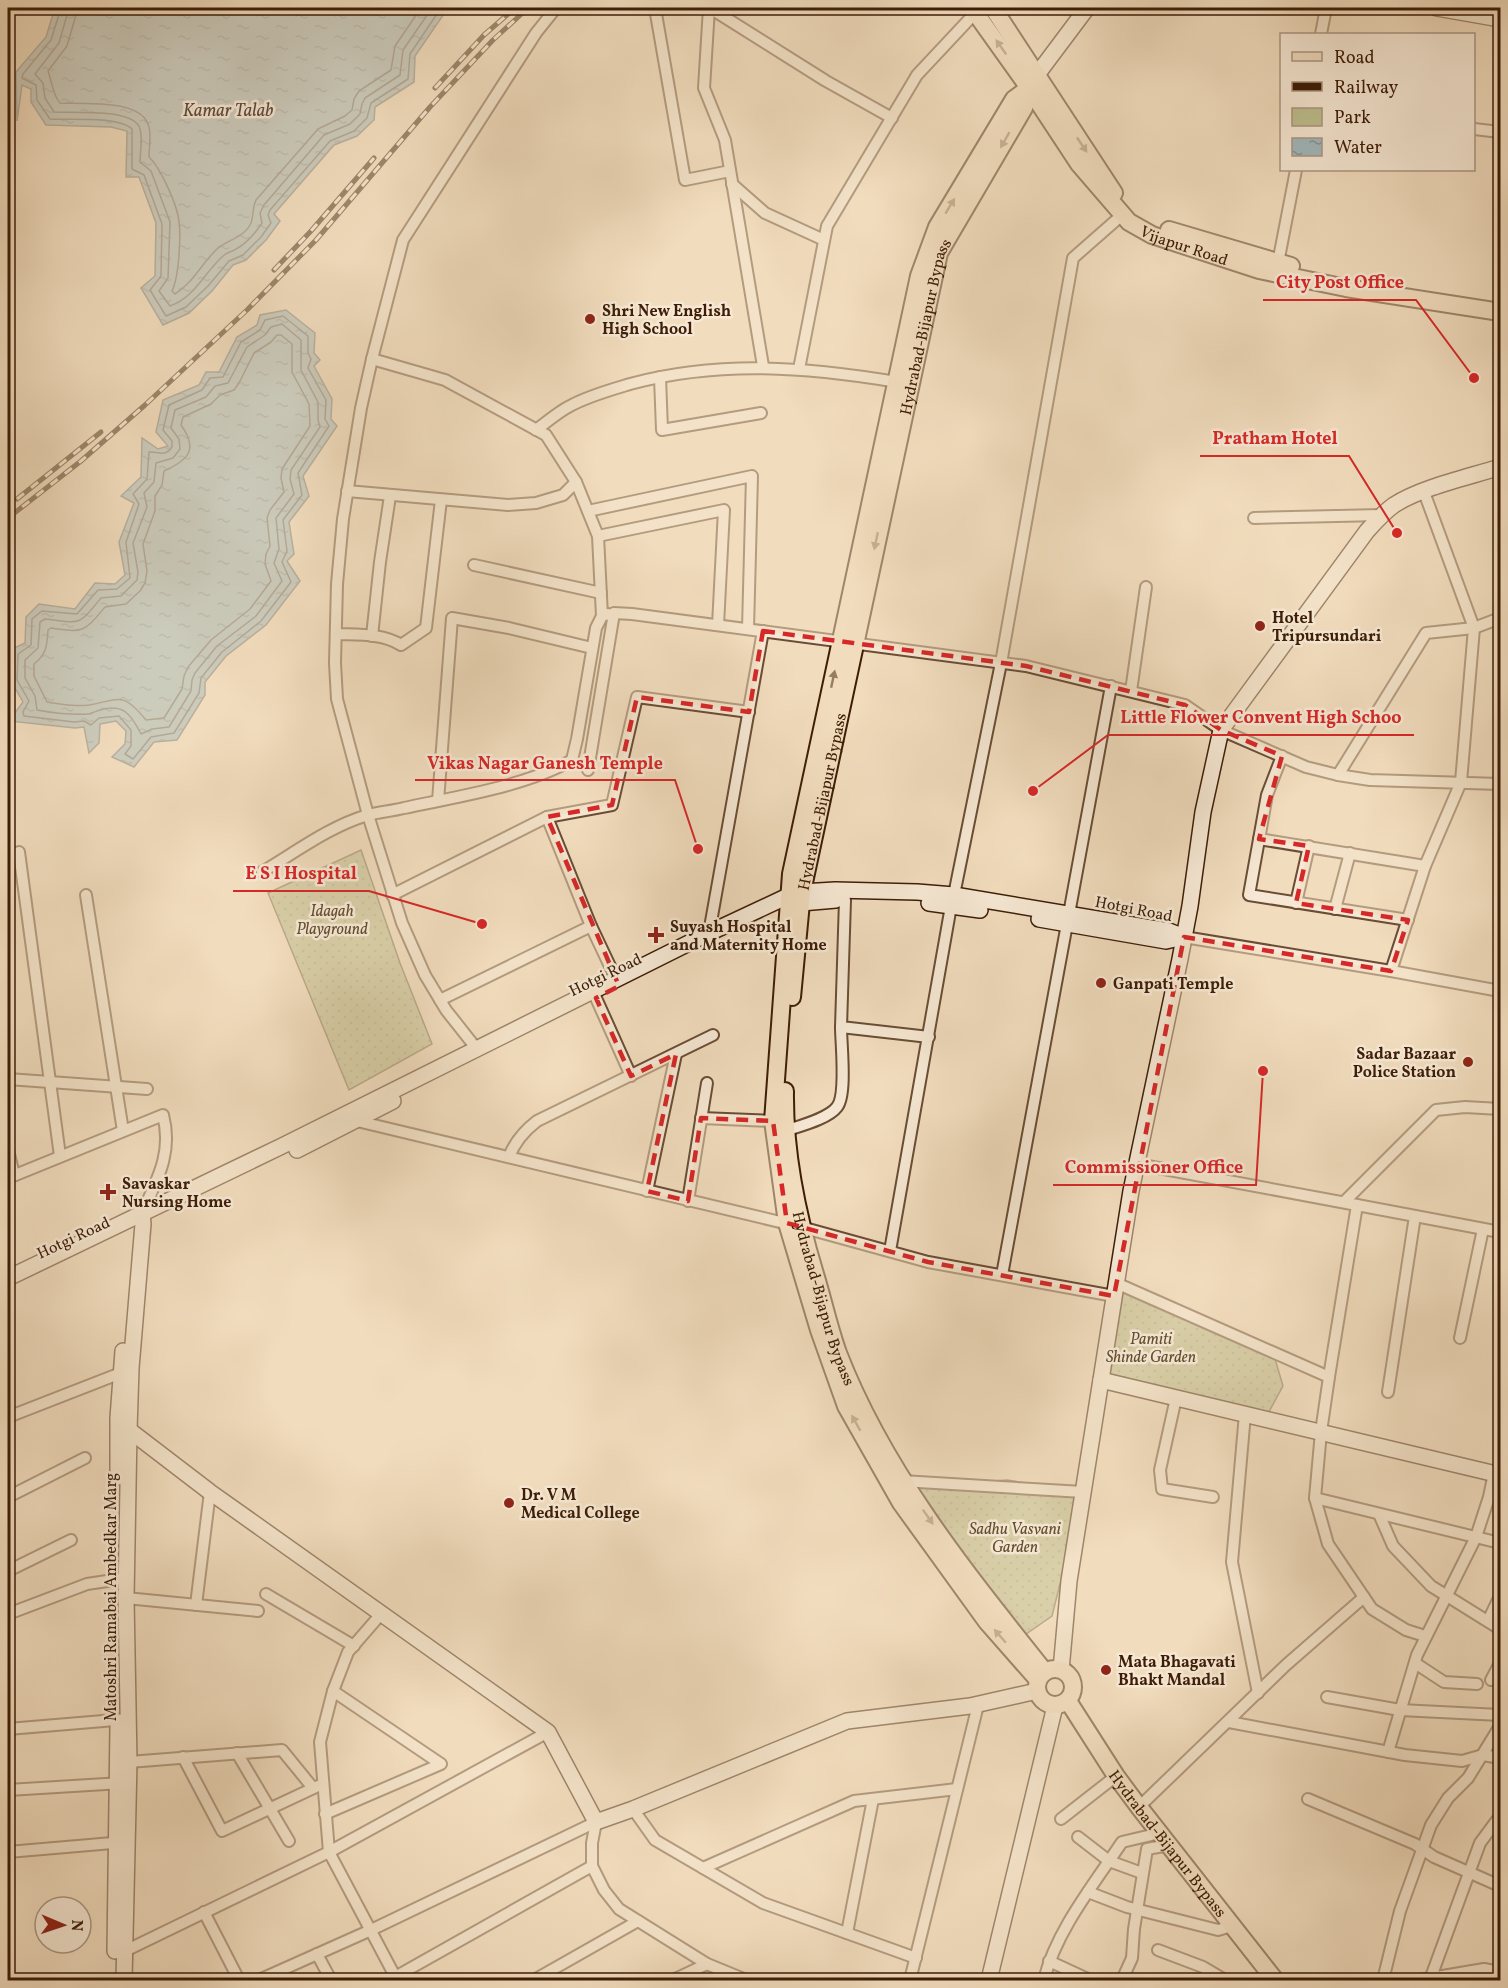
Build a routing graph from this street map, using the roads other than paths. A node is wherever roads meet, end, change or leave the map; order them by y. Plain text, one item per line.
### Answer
1 (556, 8) edge
2 (654, 8) edge
3 (710, 8) edge
4 (993, 8) edge
5 (1087, 8) edge
6 (1326, 8) edge
7 (1441, 8) edge
8 (974, 10) edge
9 (1500, 20) edge
10 (1321, 33) edge
11 (1033, 82) junction
12 (891, 118) junction
13 (1475, 129) edge
14 (1500, 132) edge
15 (730, 171) junction
16 (1296, 171) edge
17 (732, 184) junction
18 (1122, 215) junction
19 (824, 240) junction
20 (1278, 263) junction
21 (1500, 303) edge
22 (1500, 312) edge
23 (372, 359) junction
24 (763, 366) junction
25 (799, 369) junction
26 (660, 377) junction
27 (897, 382) junction
28 (760, 413) dead end
29 (536, 430) junction
30 (1500, 467) edge
31 (576, 482) junction
32 (347, 491) junction
33 (1424, 492) junction
34 (390, 496) junction
35 (441, 500) junction
36 (588, 511) junction
37 (1381, 515) junction
38 (1254, 518) dead end
39 (598, 536) junction
40 (474, 565) dead end
41 (1146, 587) dead end
42 (601, 593) junction
43 (614, 613) junction
44 (602, 616) junction
45 (1500, 618) edge
46 (718, 625) junction
47 (1474, 628) junction
48 (748, 629) junction
49 (763, 632) junction
50 (336, 634) junction
51 (372, 636) junction
52 (848, 642) junction
53 (592, 648) junction
54 (1001, 663) junction
55 (1111, 686) junction
56 (1131, 691) junction
57 (748, 712) junction
58 (1221, 729) junction
59 (1282, 756) junction
60 (588, 770) dead end
61 (1338, 775) junction
62 (1461, 782) junction
63 (1500, 784) edge
64 (438, 801) junction
65 (368, 815) junction
66 (547, 817) junction
67 (1259, 839) junction
68 (1309, 846) junction
69 (1350, 853) junction
70 (8, 857) edge
71 (1425, 866) junction
72 (262, 872) dead end
73 (86, 895) dead end
74 (392, 895) junction
75 (795, 900) junction
76 (845, 900) junction
77 (952, 901) junction
78 (1296, 903) junction
79 (1335, 909) junction
80 (1068, 919) junction
81 (1407, 920) junction
82 (591, 926) junction
83 (710, 933) junction
84 (1184, 937) junction
85 (1391, 971) junction
86 (616, 979) junction
87 (1500, 991) edge
88 (597, 998) junction
89 (440, 1000) junction
90 (841, 1027) junction
91 (713, 1035) dead end
92 (929, 1037) junction
93 (476, 1048) junction
94 (676, 1054) junction
95 (631, 1077) junction
96 (8, 1079) edge
97 (50, 1082) junction
98 (707, 1083) dead end
99 (116, 1087) junction
100 (147, 1089) dead end
101 (1500, 1109) edge
102 (701, 1118) junction
103 (357, 1121) junction
104 (779, 1126) junction
105 (123, 1131) junction
106 (8, 1149) edge
107 (60, 1156) junction
108 (509, 1157) junction
109 (1137, 1164) junction
110 (11, 1177) edge
111 (647, 1191) junction
112 (688, 1201) junction
113 (1344, 1202) junction
114 (1358, 1205) junction
115 (1415, 1216) junction
116 (138, 1221) junction
117 (794, 1225) junction
118 (1483, 1229) junction
119 (1500, 1232) edge
120 (890, 1251) junction
121 (1002, 1275) junction
122 (8, 1278) edge
123 (8, 1289) edge
124 (1115, 1290) junction
125 (1460, 1338) dead end
126 (126, 1370) junction
127 (1329, 1377) junction
128 (1101, 1380) junction
129 (1388, 1392) dead end
130 (1176, 1398) junction
131 (1245, 1414) junction
132 (8, 1417) edge
133 (129, 1430) junction
134 (1321, 1432) junction
135 (85, 1458) dead end
136 (1497, 1474) edge
137 (902, 1481) junction
138 (210, 1492) junction
139 (1083, 1492) junction
140 (8, 1497) edge
141 (1213, 1497) dead end
142 (1315, 1498) junction
143 (1379, 1514) junction
144 (1476, 1537) junction
145 (71, 1540) dead end
146 (1500, 1543) edge
147 (8, 1571) edge
148 (122, 1579) junction
149 (266, 1594) dead end
150 (1446, 1595) junction
151 (1500, 1596) edge
152 (1364, 1597) junction
153 (126, 1598) junction
154 (196, 1605) junction
155 (258, 1611) dead end
156 (8, 1614) edge
157 (381, 1614) junction
158 (1488, 1621) junction
159 (1500, 1629) edge
160 (1425, 1636) junction
161 (354, 1646) junction
162 (1415, 1662) junction
163 (1500, 1663) edge
164 (1046, 1678) junction
165 (1491, 1680) dead end
166 (1477, 1684) dead end
167 (333, 1691) junction
168 (1258, 1693) junction
169 (1327, 1697) dead end
170 (1062, 1703) junction
171 (978, 1705) junction
172 (1400, 1710) junction
173 (1500, 1715) edge
174 (123, 1719) junction
175 (1229, 1722) junction
176 (1500, 1726) edge
177 (8, 1729) edge
178 (548, 1732) junction
179 (1388, 1752) junction
180 (237, 1753) junction
181 (1483, 1755) junction
182 (183, 1757) junction
183 (1500, 1758) edge
184 (129, 1762) junction
185 (1116, 1776) junction
186 (123, 1783) junction
187 (318, 1786) junction
188 (8, 1790) edge
189 (957, 1790) junction
190 (873, 1799) junction
191 (1308, 1799) dead end
192 (1139, 1807) junction
193 (270, 1808) junction
194 (633, 1809) junction
195 (325, 1814) junction
196 (1500, 1816) edge
197 (1061, 1819) dead end
198 (596, 1821) junction
199 (1078, 1837) dead end
200 (1164, 1839) junction
201 (289, 1840) dead end
202 (121, 1843) junction
203 (1423, 1848) junction
204 (8, 1852) edge
205 (329, 1852) junction
206 (1109, 1862) junction
207 (592, 1866) junction
208 (703, 1868) junction
209 (1470, 1872) junction
210 (1142, 1873) junction
211 (1500, 1886) edge
212 (1088, 1892) junction
213 (1137, 1910) junction
214 (204, 1912) junction
215 (638, 1921) junction
216 (1232, 1926) junction
217 (370, 1930) junction
218 (847, 1933) junction
219 (125, 1950) junction
220 (1158, 1950) dead end
221 (317, 1954) junction
222 (916, 1958) junction
223 (1049, 1961) junction
224 (707, 1964) junction
225 (1500, 1972) edge
226 (721, 1976) edge
227 (1431, 1977) junction
228 (396, 1979) edge
229 (115, 1980) edge
230 (124, 1980) edge
231 (239, 1980) edge
232 (259, 1980) edge
233 (331, 1980) edge
234 (534, 1980) edge
235 (673, 1980) edge
236 (746, 1980) edge
237 (910, 1980) edge
238 (989, 1980) edge
239 (1044, 1980) edge
240 (1090, 1980) edge
241 (1122, 1980) edge
242 (1225, 1980) edge
243 (1275, 1980) edge
244 (1383, 1980) edge
245 (1419, 1980) edge

1 - 23 street
2 - 15 street
3 - 12 street
3 - 15 street
4 - 11 main road, Vijapur Road
5 - 11 main road
6 - 10 street
7 - 9 main road
11 -> 8 main road, Vijapur Road
8 - 12 street
11 - 18 main road, Vijapur Road
11 -> 20 main road, Vijapur Road
27 -> 11 main road
11 -> 52 main road, Hydrabad-Bijapur Bypass
12 - 19 street
13 - 14 street
15 - 17 street
16 - 20 street
17 - 19 street
17 - 24 street
18 - 22 main road, Vijapur Road
18 - 54 street
19 - 25 street
20 - 21 main road, Vijapur Road
23 - 29 street
23 - 32 street
24 - 25 street
24 - 26 street
25 - 27 street
26 - 28 street
26 - 29 street
27 - 52 main road
29 - 31 street
30 - 33 main road
31 - 35 street
31 - 36 street
32 - 34 street
32 - 50 street
33 - 37 main road
33 - 47 street
34 - 35 street
34 - 51 street
35 - 51 street
36 - 39 street
36 - 48 street
37 - 38 street
37 - 58 main road
39 - 42 street
39 - 46 street
40 - 42 street
41 - 56 street
42 - 44 street
43 - 44 street
43 - 46 street
43 - 60 street
44 - 53 street
45 - 47 street
46 - 48 street
47 - 61 street
47 - 62 street
48 - 49 street
49 - 52 street
49 - 57 street
50 - 51 street
50 - 65 street
52 - 54 street
52 - 75 main road, Hydrabad-Bijapur Bypass
53 - 64 street
53 - 64 street
54 - 55 street
54 - 77 street
55 - 56 street
55 - 80 street
56 - 58 street
57 - 66 street
57 - 83 street
58 - 59 street
58 - 84 main road
59 - 61 street
59 - 67 street
61 - 62 street
62 - 63 street
62 - 71 street
64 - 65 street
65 - 72 street
65 - 74 street
66 - 74 street
66 - 82 street
67 - 68 street
67 - 78 street
68 - 69 street
68 - 78 street
69 - 71 street
69 - 79 street
70 - 97 street
71 - 81 street
73 - 99 street
74 - 89 street
75 - 76 main road, Hotgi Road
75 - 77 main road, Hotgi Road
75 - 83 main road, Hotgi Road
75 - 88 main road, Hotgi Road
75 - 104 main road, Hydrabad-Bijapur Bypass
76 - 77 main road, Hotgi Road
76 - 90 street
77 - 80 main road, Hotgi Road
77 - 92 street
78 - 79 street
79 - 81 street
80 - 84 main road, Hotgi Road
80 - 121 street
81 - 85 street
82 - 86 street
82 - 89 street
83 - 86 main road, Hotgi Road
84 - 85 street
84 - 109 main road
85 - 87 street
86 - 93 main road, Hotgi Road
88 - 95 street
88 - 103 main road, Hotgi Road
89 - 93 street
90 - 92 street
90 - 104 street
91 - 94 street
92 - 120 street
93 - 116 main road, Hotgi Road
94 - 95 street
94 - 111 street
95 - 108 street
96 - 97 street
97 - 99 street
97 - 107 street
98 - 102 street
99 - 100 street
99 - 105 street
101 - 113 street
102 - 104 street
102 - 112 street
103 - 108 street
103 - 116 main road, Hotgi Road
104 - 117 main road, Hydrabad-Bijapur Bypass
105 - 107 street
105 - 116 street
106 - 110 street
107 - 110 street
108 - 111 street
109 - 113 street
109 - 124 main road
111 - 112 street
112 - 117 street
113 - 114 street
114 - 115 street
114 - 127 street
115 - 118 street
115 - 129 street
116 - 122 main road, Hotgi Road
116 - 123 main road, Hotgi Road
116 - 126 main road, Matoshri Ramabai Ambedkar Marg
117 - 120 street
117 - 137 main road, Hydrabad-Bijapur Bypass
164 -> 117 main road
118 - 119 street
118 - 125 street
120 - 121 street
121 - 124 street
124 - 127 street
124 - 128 main road
126 - 132 street
126 - 133 main road, Matoshri Ramabai Ambedkar Marg
126 - 148 main road
127 - 134 street
128 - 130 main road
128 - 139 main road
130 - 131 main road
130 - 141 street
131 - 134 main road
131 - 168 street
133 - 138 main road
133 - 148 main road, Matoshri Ramabai Ambedkar Marg
134 - 136 main road
134 - 142 street
135 - 140 street
136 - 144 street
137 - 139 street
137 -> 164 main road, Hydrabad-Bijapur Bypass
138 - 154 street
138 - 157 main road
139 - 164 main road
142 - 143 street
142 - 152 street
143 - 144 street
143 - 150 street
144 - 146 street
144 - 150 street
145 - 147 street
148 - 153 main road, Matoshri Ramabai Ambedkar Marg
148 - 156 street
148 - 174 main road
149 - 161 street
150 - 158 street
150 - 160 street
151 - 158 street
152 - 160 street
152 - 168 street
153 - 154 street
153 - 174 main road, Matoshri Ramabai Ambedkar Marg
154 - 155 street
157 - 161 street
157 - 178 main road
158 - 159 street
160 - 162 street
161 - 167 street
162 - 166 street
162 - 172 street
163 - 165 street
164 - 170 main road
164 - 170 main road
164 - 171 main road
167 - 187 street
167 - 195 street
168 - 175 street
169 - 172 street
170 - 185 main road, Hydrabad-Bijapur Bypass
170 - 238 main road
171 - 189 street
171 - 194 main road
172 - 173 street
172 - 179 street
174 - 177 street
174 - 184 main road, Matoshri Ramabai Ambedkar Marg
174 - 186 main road
175 - 179 street
175 - 192 street
176 - 181 street
178 - 198 main road
178 - 205 street
179 - 181 street
180 - 182 street
180 - 187 street
180 - 193 street
181 - 183 street
181 - 203 street
182 - 184 street
182 - 193 street
184 - 186 main road, Matoshri Ramabai Ambedkar Marg
185 - 192 main road, Hydrabad-Bijapur Bypass
185 - 197 street
186 - 188 street
186 - 202 main road, Matoshri Ramabai Ambedkar Marg
187 - 193 street
187 - 195 street
189 - 190 street
189 - 222 street
190 - 208 street
190 - 218 street
191 - 203 street
192 - 200 main road, Hydrabad-Bijapur Bypass
193 - 201 street
194 - 198 main road
194 - 208 street
195 - 205 street
196 - 209 street
198 - 207 street
198 - 217 street
199 - 206 street
200 - 206 street
200 - 210 street
200 - 216 main road, Hydrabad-Bijapur Bypass
202 - 204 street
202 - 219 main road, Matoshri Ramabai Ambedkar Marg
202 - 229 main road
203 - 209 street
203 - 244 street
205 - 214 street
205 - 217 street
206 - 210 street
206 - 212 street
207 - 215 street
207 - 228 street
208 - 218 street
209 - 211 street
209 - 227 street
210 - 213 street
212 - 213 street
212 - 223 street
213 - 216 street
213 - 241 street
214 - 219 street
214 - 231 street
215 - 224 street
215 - 234 street
216 - 243 main road, Hydrabad-Bijapur Bypass
217 - 221 street
217 - 228 street
218 - 222 street
219 - 230 main road, Matoshri Ramabai Ambedkar Marg
220 - 242 street
221 - 232 street
221 - 233 street
222 - 237 street
223 - 239 street
223 - 240 street
224 - 226 street
224 - 235 street
225 - 227 street
226 - 236 street
227 - 245 street

